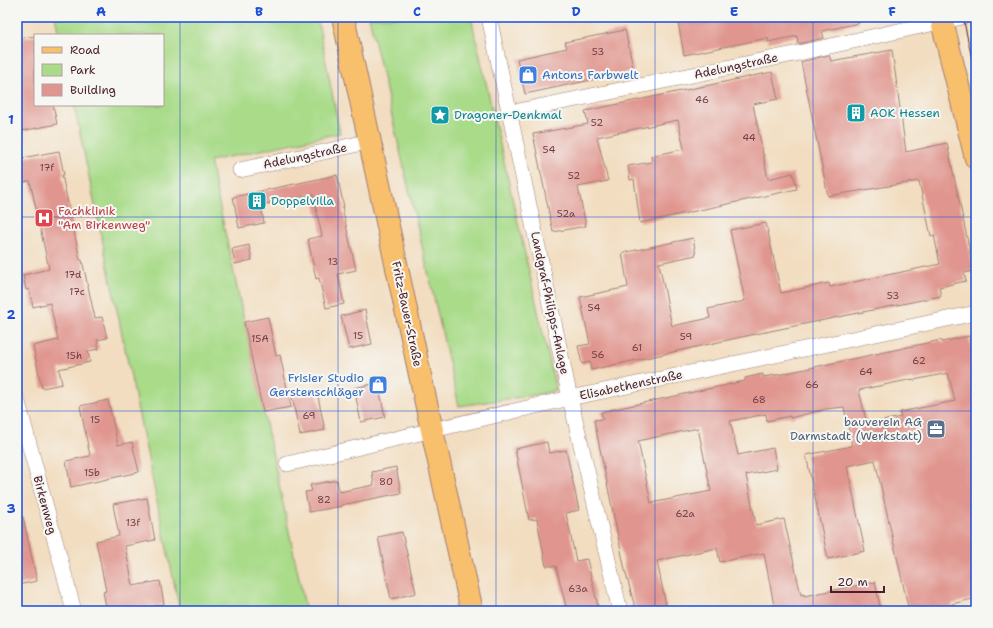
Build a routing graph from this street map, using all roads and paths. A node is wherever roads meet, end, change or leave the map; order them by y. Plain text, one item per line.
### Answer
1 (343, 17) edge
2 (489, 17) edge
3 (949, 19) edge
4 (509, 113) junction
5 (370, 141) junction
6 (976, 158) edge
7 (240, 170) dead end
8 (976, 313) edge
9 (570, 398) junction
10 (17, 399) edge
11 (432, 430) junction
12 (288, 464) dead end
13 (74, 611) edge
14 (472, 611) edge
15 (620, 611) edge

1 - 5 main road, Fritz-Bauer-Straße
2 - 4 street, Landgraf-Philipps-Anlage
3 - 4 street, Adelungstraße
3 - 6 main road
4 - 9 street, Landgraf-Philipps-Anlage
5 - 7 street, Adelungstraße
5 - 11 main road, Fritz-Bauer-Straße
8 - 9 street, Elisabethenstraße
9 - 11 street, Elisabethenstraße
9 - 15 street, Landgraf-Philipps-Anlage
10 - 13 street, Birkenweg
11 - 12 street, Elisabethenstraße
11 - 14 main road, Fritz-Bauer-Straße

